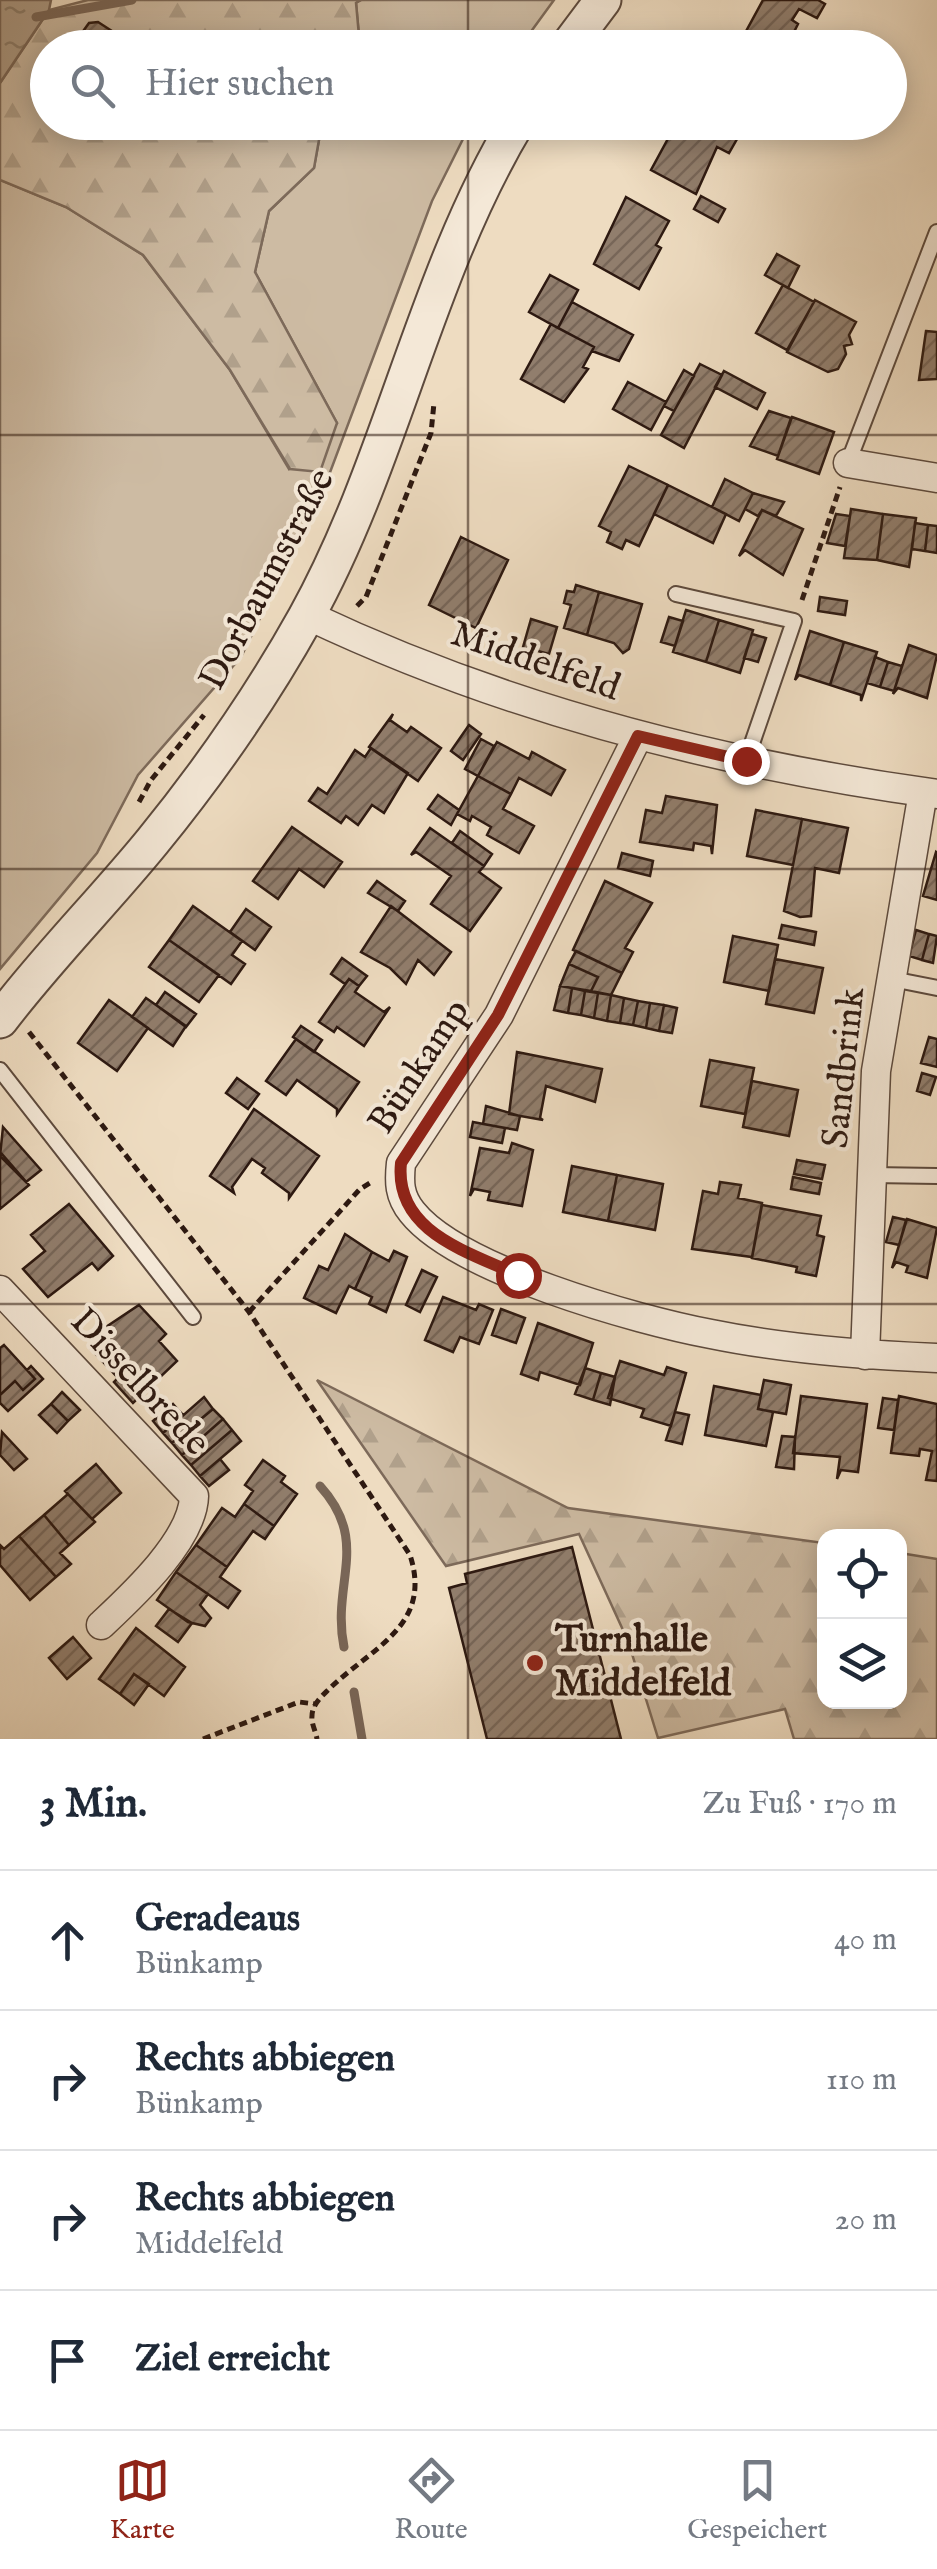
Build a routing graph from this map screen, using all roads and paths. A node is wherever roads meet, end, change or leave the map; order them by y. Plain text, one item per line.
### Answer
1 (603, 0) edge
2 (580, 30) edge
3 (507, 140) edge
4 (937, 232) edge
5 (848, 463) junction
6 (937, 478) edge
7 (676, 594) dead end
8 (307, 615) junction
9 (794, 622) junction
10 (206, 712) dead end
11 (638, 736) junction
12 (746, 761) junction
13 (930, 792) edge
14 (134, 812) dead end
15 (892, 979) junction
16 (937, 988) edge
17 (3, 1016) edge
18 (0, 1070) edge
19 (401, 1163) junction
20 (872, 1175) junction
21 (937, 1176) edge
22 (0, 1290) edge
23 (249, 1312) junction
24 (193, 1317) dead end
25 (865, 1355) junction
26 (937, 1358) edge
27 (101, 1625) dead end
28 (315, 1704) junction
29 (203, 1739) edge
30 (318, 1739) edge

1 - 2 street
3 - 8 street, Dorbaumstraße
4 - 5 lane
5 - 6 street
5 - 9 path
7 - 9 lane
8 - 11 street, Middelfeld
8 - 17 street, Dorbaumstraße
9 - 12 lane
10 - 14 path
11 - 12 street, Middelfeld
11 - 19 street, Bünkamp
12 - 13 street, Middelfeld
13 - 15 street, Sandbrink
15 - 16 lane
15 - 20 street, Sandbrink
17 - 23 path
18 - 24 lane
19 - 23 path
19 - 25 street, Bünkamp
20 - 21 lane
20 - 25 street, Sandbrink
22 - 27 street, Disselbrede
23 - 28 path
25 - 26 street, Bünkamp
28 - 29 path
28 - 30 path

